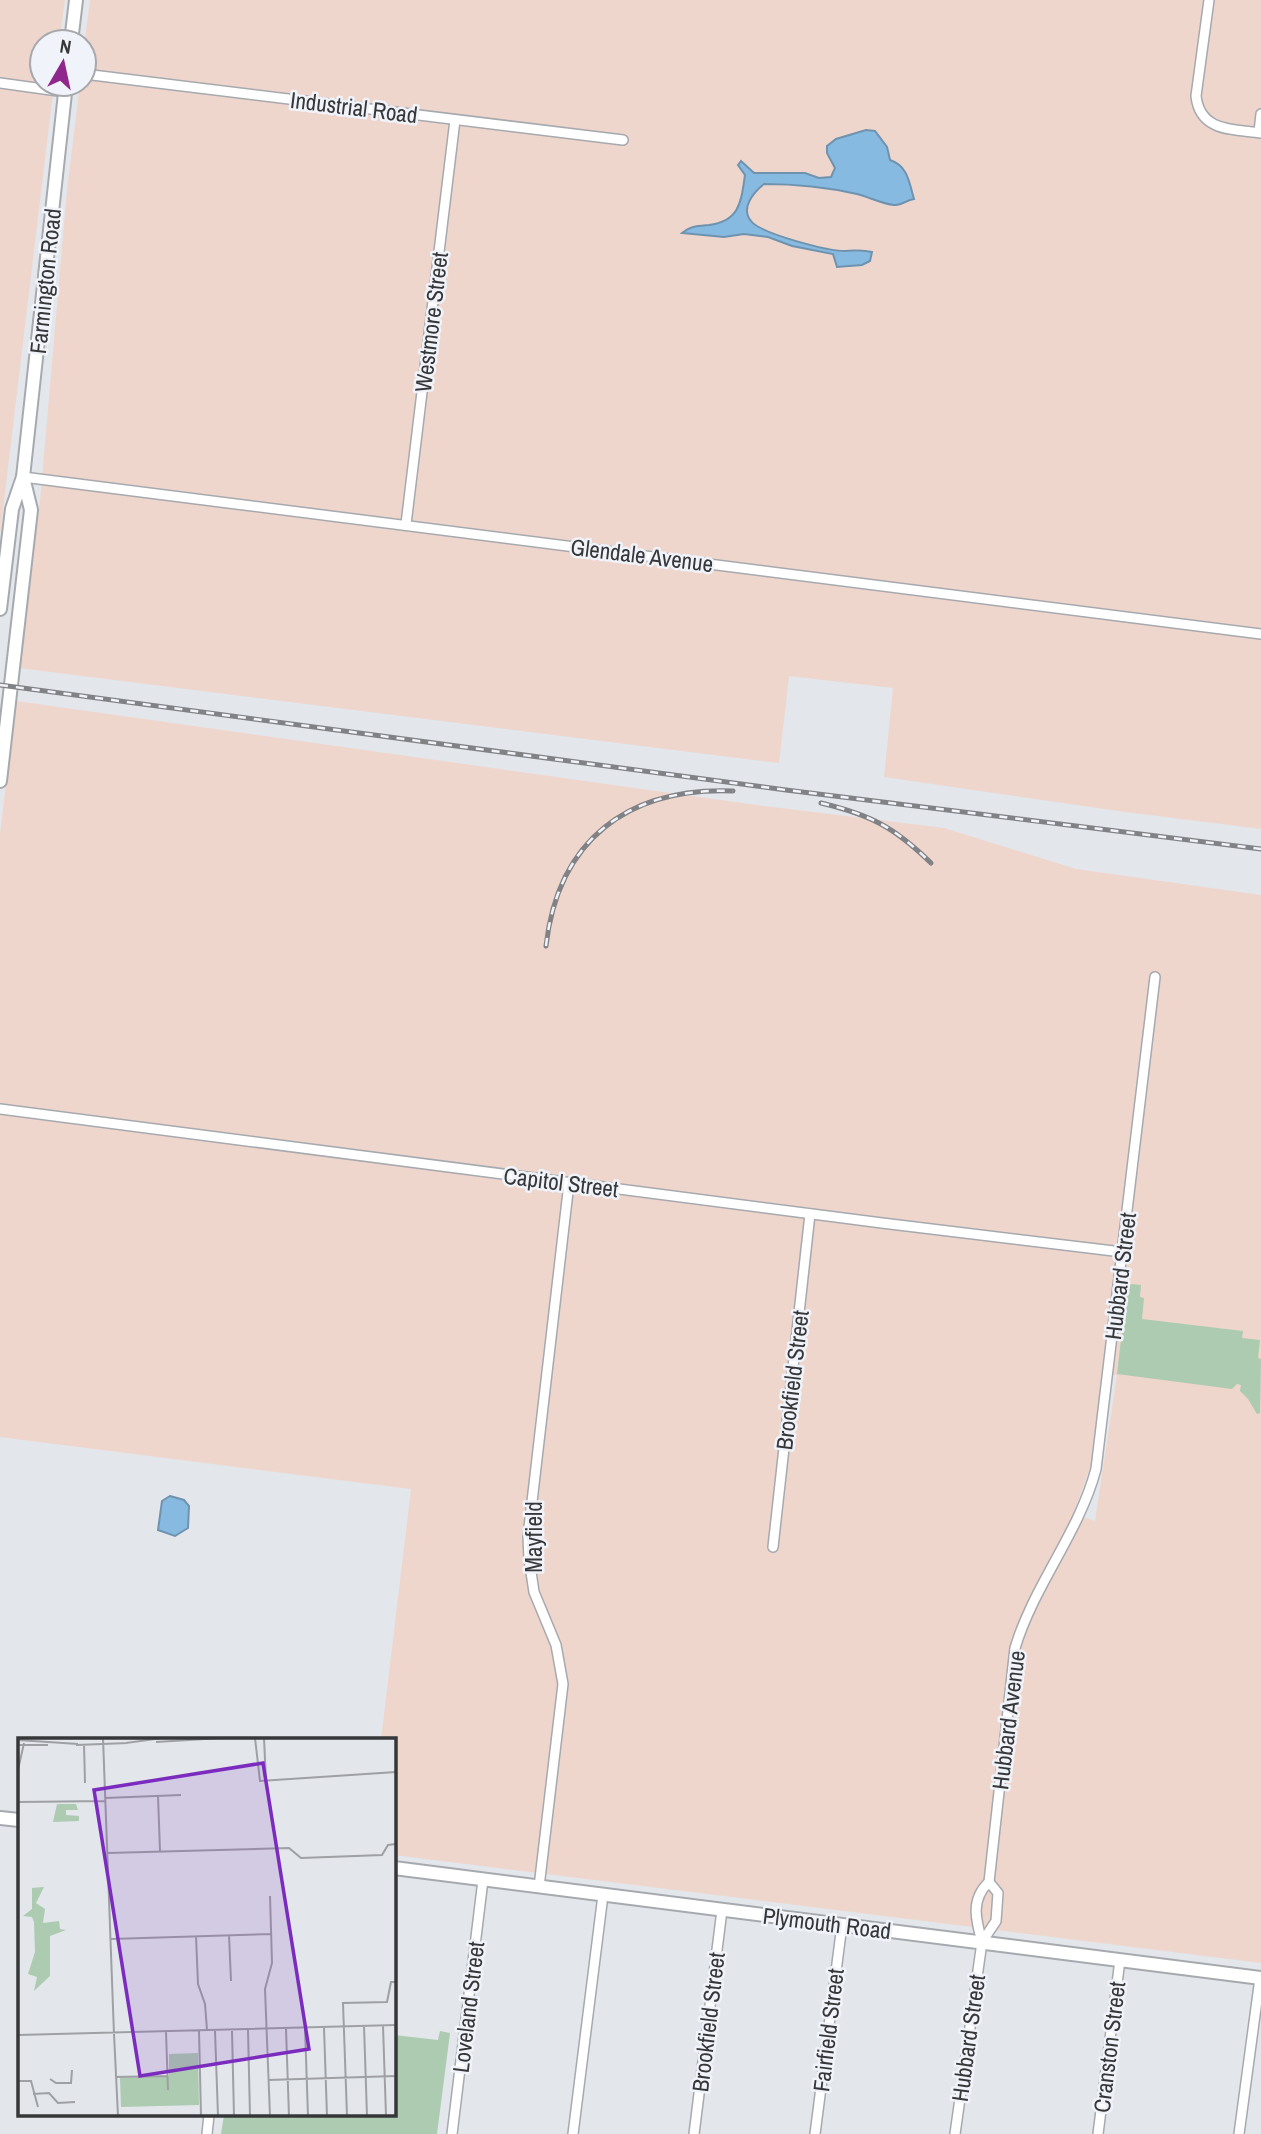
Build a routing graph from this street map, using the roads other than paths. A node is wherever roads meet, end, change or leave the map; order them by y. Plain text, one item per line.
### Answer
1 (76, 0) edge
2 (1209, 0) edge
3 (73, 28) edge
4 (98, 76) edge
5 (0, 83) edge
6 (28, 85) edge
7 (64, 98) edge
8 (1261, 114) edge
9 (455, 120) junction
10 (1260, 132) edge
11 (623, 141) dead end
12 (23, 477) junction
13 (406, 524) junction
14 (0, 609) edge
15 (1261, 634) edge
16 (0, 781) edge
17 (1155, 977) dead end
18 (0, 1109) edge
19 (569, 1183) junction
20 (810, 1214) junction
21 (1122, 1252) junction
22 (772, 1547) dead end
23 (1053, 1566) joint
24 (0, 1818) edge
25 (18, 1820) edge
26 (396, 1868) edge
27 (483, 1880) junction
28 (989, 1882) junction
29 (539, 1887) junction
30 (603, 1895) junction
31 (722, 1910) junction
32 (842, 1925) junction
33 (982, 1942) junction
34 (1120, 1960) junction
35 (1261, 1978) edge
36 (209, 2116) edge
37 (207, 2134) edge
38 (452, 2134) edge
39 (573, 2134) edge
40 (694, 2134) edge
41 (815, 2134) edge
42 (955, 2134) edge
43 (1098, 2134) edge
44 (1239, 2134) edge

1 - 3 main road
2 - 10 street
4 - 9 street, Industrial Road
5 - 6 street
7 - 12 main road, Farmington Road
8 - 10 street
9 - 11 street, Industrial Road
9 - 13 street, Westmore Street
12 - 13 street, Glendale Avenue
12 - 14 main road, Farmington Road
12 - 16 main road, Farmington Road
13 - 15 street, Glendale Avenue
17 - 21 street, Hubbard Street
18 - 19 street, Capitol Street
19 - 20 street, Capitol Street
19 - 29 street, Mayfield
20 - 21 street, Capitol Street
20 - 22 street, Brookfield Street
21 - 23 street, Hubbard Street
23 - 28 street, Hubbard Avenue
24 - 25 main road
26 - 27 main road, Plymouth Road
27 - 29 main road, Plymouth Road
27 - 38 street, Loveland Street
28 - 33 street, Hubbard Avenue
28 - 33 street, Hubbard Avenue
29 - 30 main road, Plymouth Road
30 - 31 main road, Plymouth Road
30 - 39 street
31 - 32 main road, Plymouth Road
31 - 40 street, Brookfield Street
32 - 33 main road, Plymouth Road
32 - 41 street, Fairfield Street
33 - 34 main road, Plymouth Road
33 - 42 street, Hubbard Street
34 - 35 main road, Plymouth Road
34 - 43 street, Cranston Street
35 - 44 street
36 - 37 street

